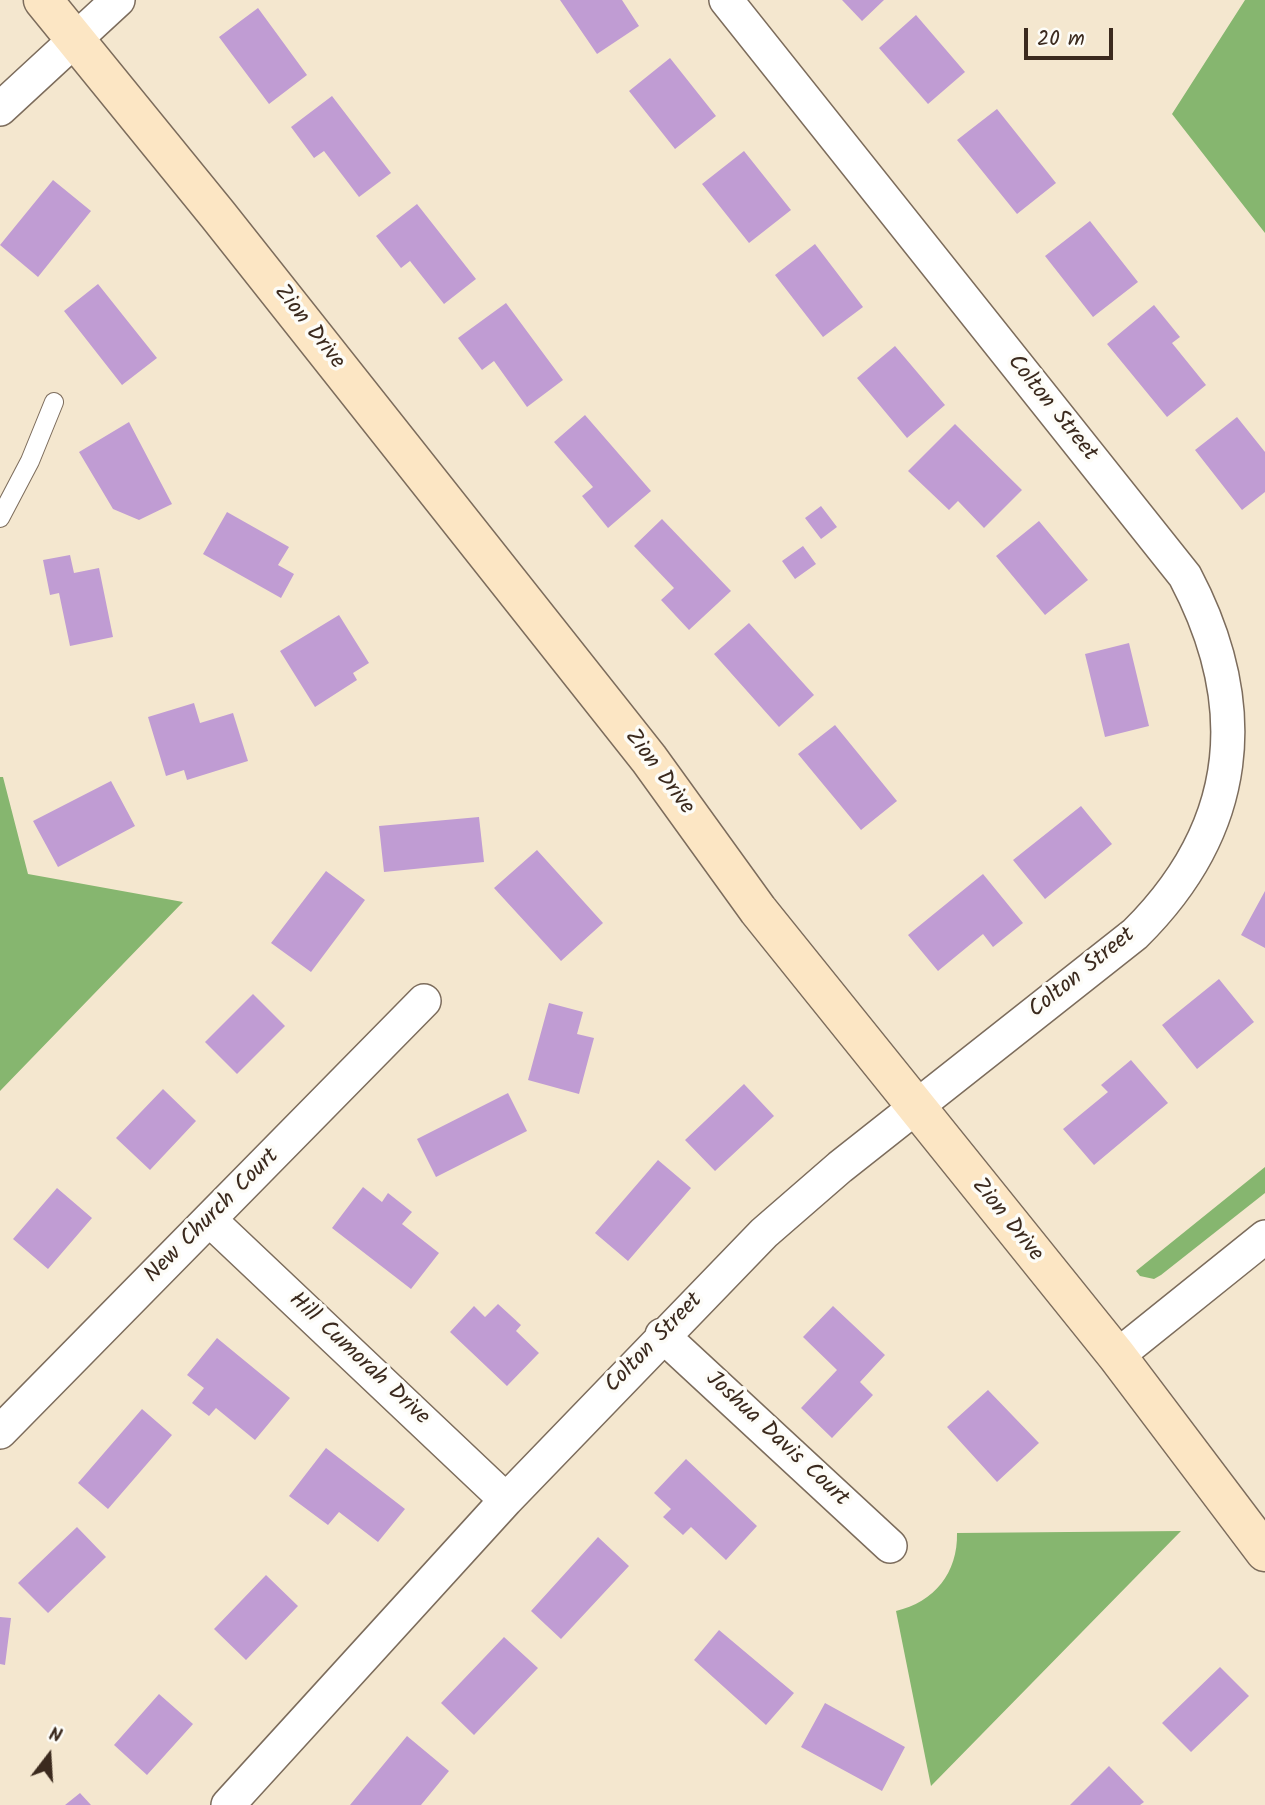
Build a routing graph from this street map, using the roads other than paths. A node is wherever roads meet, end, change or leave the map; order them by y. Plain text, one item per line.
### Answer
1 (43, 0) edge
2 (118, 0) edge
3 (726, 0) edge
4 (74, 40) junction
5 (0, 109) edge
6 (54, 402) dead end
7 (0, 518) edge
8 (424, 1001) dead end
9 (914, 1108) junction
10 (211, 1221) junction
11 (1265, 1237) edge
12 (662, 1335) junction
13 (1117, 1356) junction
14 (0, 1432) edge
15 (506, 1500) junction
16 (890, 1546) dead end
17 (1265, 1552) edge
18 (229, 1805) edge

1 - 4 main road, Zion Drive
2 - 4 street
3 - 9 street, Colton Street
4 - 5 street
4 - 9 main road, Zion Drive
6 - 7 lane
8 - 10 street, New Church Court
9 - 12 street, Colton Street
9 - 13 main road, Zion Drive
10 - 14 street, New Church Court
10 - 15 street, Hill Cumorah Drive
11 - 13 street
12 - 15 street, Colton Street
12 - 16 street, Joshua Davis Court
13 - 17 main road, Zion Drive
15 - 18 street, Colton Street

